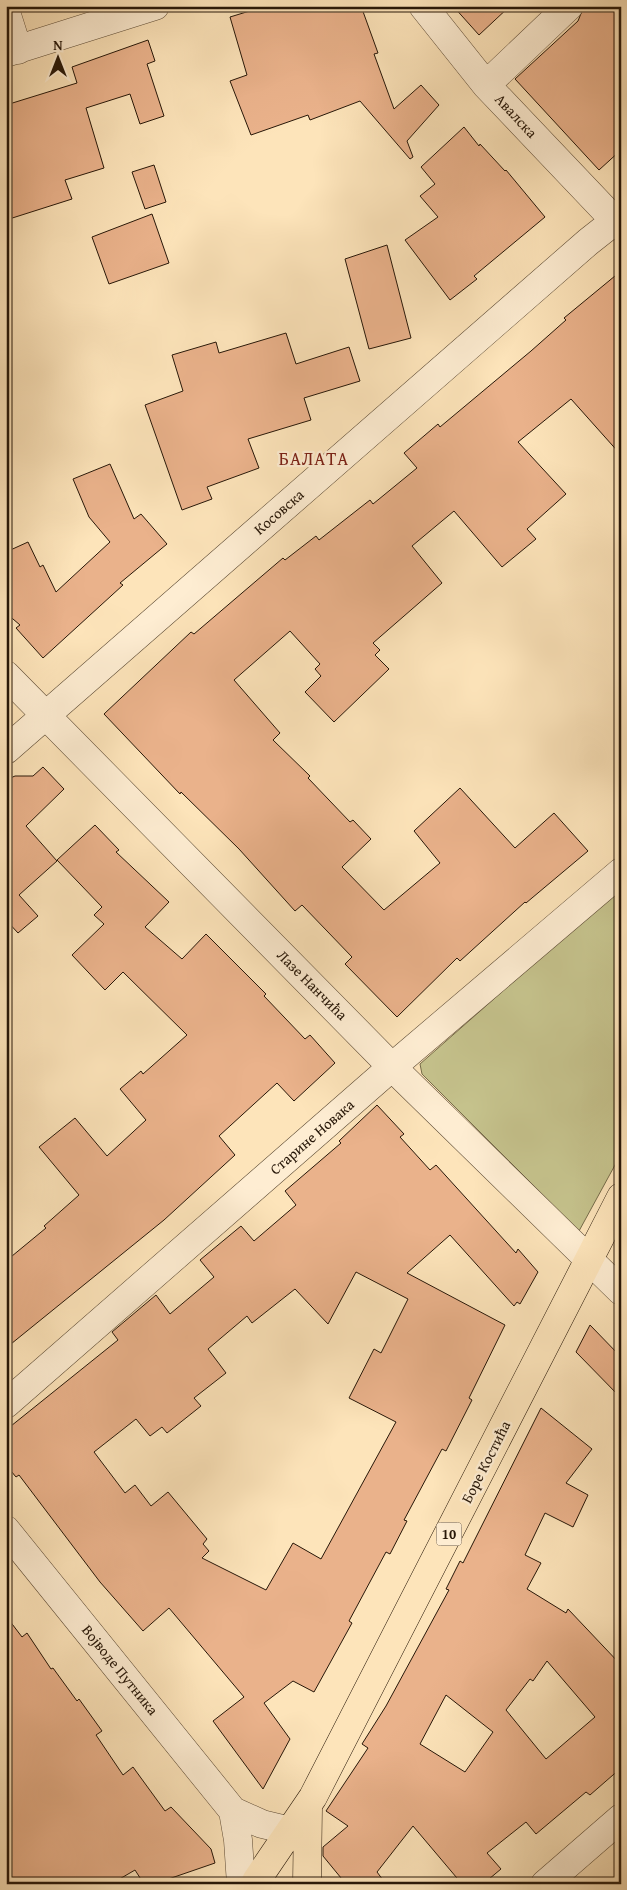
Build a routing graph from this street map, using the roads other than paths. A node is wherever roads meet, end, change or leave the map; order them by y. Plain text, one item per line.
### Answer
1 (155, 6) edge
2 (423, 6) edge
3 (569, 6) edge
4 (6, 12) edge
5 (12, 52) edge
6 (486, 85) junction
7 (619, 221) edge
8 (6, 675) edge
9 (45, 715) junction
10 (6, 750) edge
11 (621, 872) edge
12 (392, 1067) junction
13 (621, 1196) edge
14 (590, 1260) junction
15 (621, 1291) edge
16 (6, 1404) edge
17 (6, 1530) edge
18 (308, 1807) junction
19 (233, 1811) junction
20 (621, 1818) edge
21 (291, 1831) junction
22 (254, 1883) edge
23 (307, 1884) edge
24 (545, 1884) edge

1 - 5 street
2 - 6 street, Авалска
3 - 6 street
4 - 5 street
6 - 7 street, Авалска
7 - 9 street, Косовска
8 - 9 street, Лазе Нанчића
9 - 10 street, Косовска
9 - 12 street, Лазе Нанчића
11 - 12 street, Старине Новака
12 - 14 street, Лазе Нанчића
12 - 16 street, Старине Новака
13 - 14 main road, Боре Костића / 10
14 - 15 street, Лазе Нанчића
14 - 18 main road, Боре Костића / 10
17 - 19 street, Војводе Путника
18 - 21 main road, Боре Костића / 10
18 - 23 main road, Боре Костића / 10
19 - 21 street, Војводе Путника
19 - 22 street, Војводе Путника
20 - 24 street
21 - 22 main road, Боре Костића / 10

